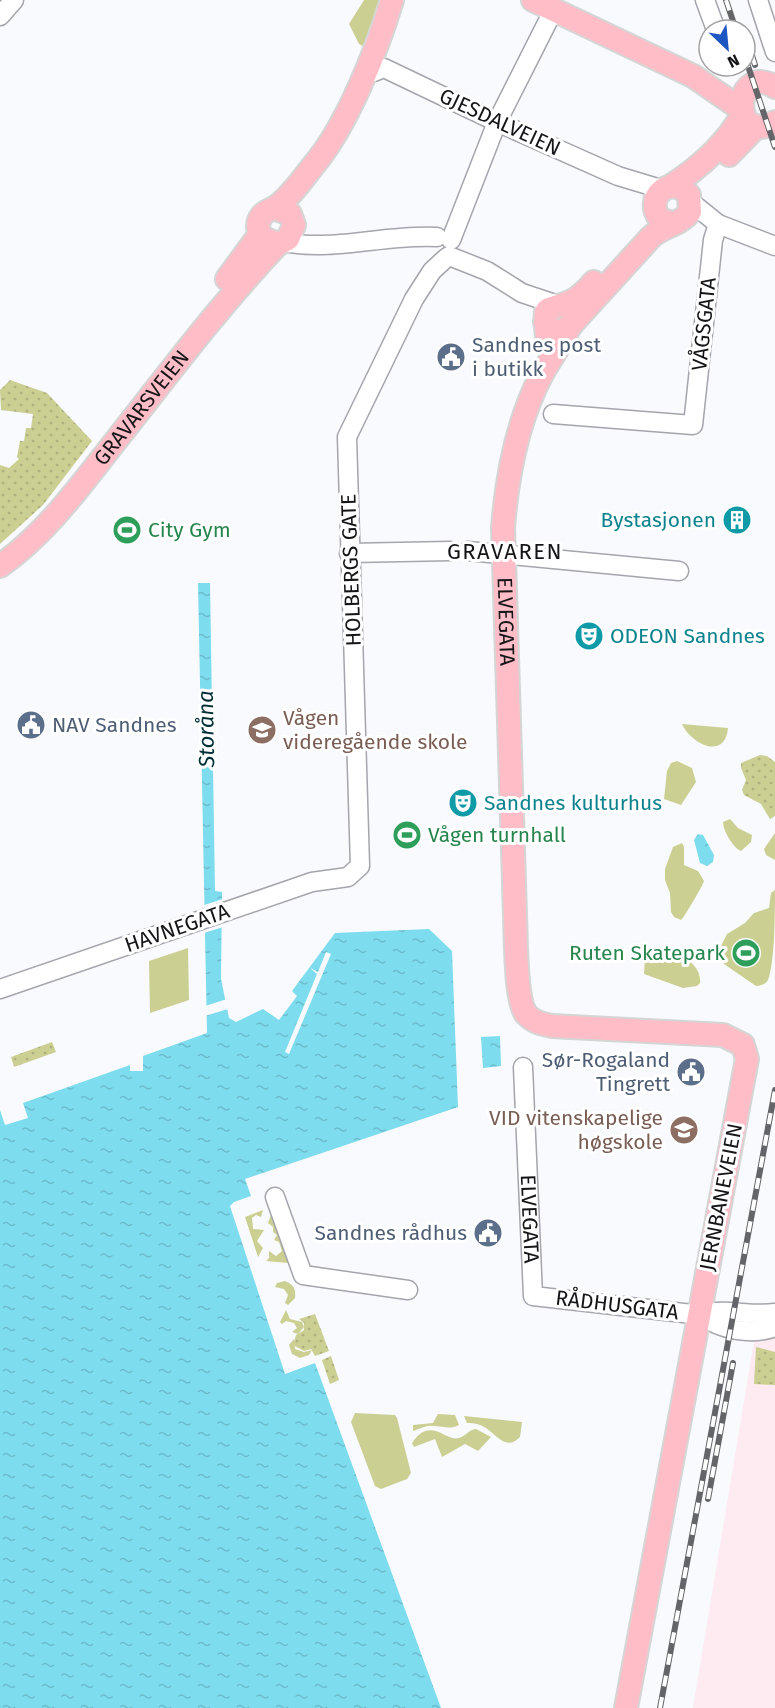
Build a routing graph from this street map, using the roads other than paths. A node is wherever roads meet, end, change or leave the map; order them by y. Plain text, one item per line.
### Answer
1 (14, 0) edge
2 (392, 0) edge
3 (404, 0) edge
4 (705, 0) edge
5 (758, 0) edge
6 (547, 6) edge
7 (0, 16) edge
8 (712, 18) edge
9 (775, 52) edge
10 (382, 72) junction
11 (693, 76) junction
12 (764, 86) edge
13 (754, 118) edge
14 (496, 122) junction
15 (660, 197) junction
16 (691, 202) junction
17 (287, 216) junction
18 (675, 224) junction
19 (718, 224) junction
20 (274, 240) junction
21 (333, 246) junction
22 (442, 246) junction
23 (775, 246) edge
24 (561, 316) junction
25 (554, 414) dead end
26 (504, 552) junction
27 (349, 553) junction
28 (0, 555) edge
29 (0, 566) edge
30 (678, 571) dead end
31 (355, 873) joint
32 (514, 874) joint
33 (0, 989) edge
34 (523, 1067) dead end
35 (275, 1197) dead end
36 (408, 1290) dead end
37 (533, 1296) joint
38 (775, 1313) edge
39 (701, 1315) junction
40 (775, 1327) edge
41 (626, 1708) edge

1 - 7 street
2 - 17 main road
3 - 10 main road
4 - 8 street
5 - 9 street
6 - 11 main road
6 - 14 street
10 - 14 street, GJESDALVEIEN
10 - 17 main road
11 - 12 main road
11 - 13 main road
12 - 13 main road
13 - 15 main road
13 - 16 main road
14 - 15 street, GJESDALVEIEN
14 - 22 street
15 - 16 main road
15 - 18 main road
15 - 24 main road
16 - 18 main road
16 - 19 street
17 - 20 main road
17 - 20 main road
17 - 21 street
18 - 19 street
18 - 24 main road
19 - 23 street
19 - 25 street, VÅGSGATA
20 - 21 street
20 - 28 main road, GRAVARSVEIEN
20 - 29 main road, GRAVARSVEIEN
21 - 22 street
22 - 24 street
22 - 27 street, HOLBERGS GATE
24 - 26 main road, ELVEGATA
26 - 27 street
26 - 30 street
26 - 32 main road, ELVEGATA
27 - 31 street, HOLBERGS GATE
31 - 33 street, HAVNEGATA
32 - 39 main road, JERNBANEVEIEN
34 - 37 street, ELVEGATA
35 - 36 street
37 - 39 street, RÅDHUSGATA
38 - 39 street
39 - 40 street
39 - 41 main road, JERNBANEVEIEN

